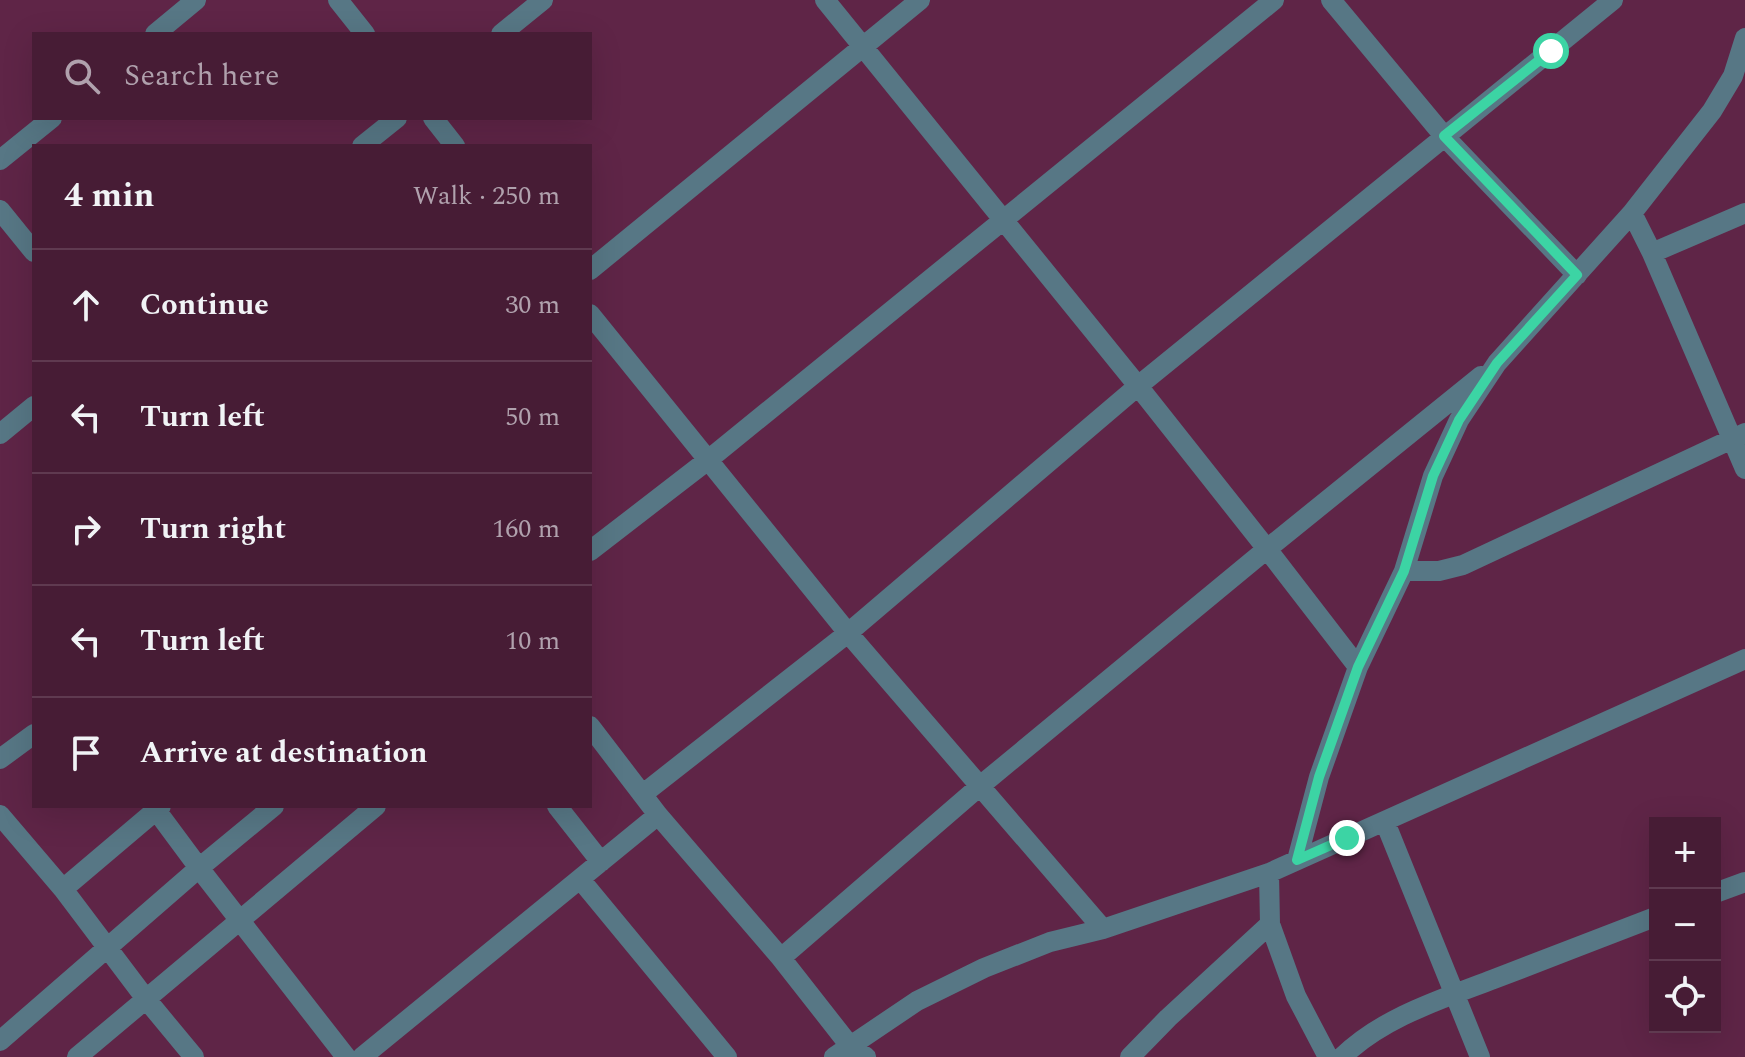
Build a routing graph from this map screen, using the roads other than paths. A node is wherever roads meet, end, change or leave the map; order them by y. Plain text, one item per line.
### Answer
1 (196, 0) edge
2 (338, 0) edge
3 (543, 0) edge
4 (825, 0) edge
5 (920, 0) edge
6 (1274, 0) edge
7 (1331, 0) edge
8 (1613, 0) edge
9 (157, 32) edge
10 (363, 32) edge
11 (503, 32) edge
12 (1745, 38) edge
13 (863, 46) junction
14 (50, 120) edge
15 (394, 120) edge
16 (435, 120) edge
17 (1444, 136) junction
18 (364, 144) edge
19 (453, 144) edge
20 (0, 160) edge
21 (0, 210) edge
22 (1632, 213) junction
23 (1745, 213) edge
24 (1003, 220) junction
25 (32, 250) edge
26 (1652, 253) junction
27 (592, 268) edge
28 (1577, 275) junction
29 (592, 316) edge
30 (1497, 363) junction
31 (1138, 386) junction
32 (32, 408) edge
33 (0, 434) edge
34 (1739, 435) edge
35 (708, 460) junction
36 (1745, 469) edge
37 (592, 549) edge
38 (1267, 549) junction
39 (1404, 571) junction
40 (848, 633) junction
41 (1745, 659) edge
42 (1358, 667) junction
43 (592, 729) edge
44 (32, 735) edge
45 (0, 759) edge
46 (980, 786) junction
47 (643, 794) junction
48 (159, 808) edge
49 (272, 808) edge
50 (374, 808) edge
51 (559, 808) edge
52 (0, 815) edge
53 (658, 815) junction
54 (1385, 822) junction
55 (1297, 860) junction
56 (601, 862) junction
57 (199, 868) junction
58 (1269, 873) junction
59 (580, 879) junction
60 (1745, 882) edge
61 (63, 889) junction
62 (1721, 891) edge
63 (1649, 919) edge
64 (240, 920) junction
65 (1270, 924) junction
66 (1103, 929) junction
67 (109, 947) junction
68 (781, 958) junction
69 (1454, 995) junction
70 (146, 999) junction
71 (0, 1041) edge
72 (850, 1053) edge
73 (77, 1057) edge
74 (194, 1057) edge
75 (346, 1057) edge
76 (362, 1057) edge
77 (727, 1057) edge
78 (1130, 1057) edge
79 (1328, 1057) edge
80 (1342, 1057) edge
81 (1480, 1057) edge

1 - 9 street
2 - 10 street
3 - 11 street
4 - 13 street
5 - 13 street
6 - 24 street
7 - 17 street
8 - 17 street
12 - 22 street
13 - 24 street
13 - 27 street
14 - 20 street
15 - 18 street
16 - 19 street
17 - 28 street
17 - 31 street
21 - 25 street
22 - 26 street
22 - 28 street
23 - 26 street
24 - 31 street
24 - 35 street
26 - 34 street
28 - 30 street
29 - 35 street
30 - 38 street
30 - 39 street
31 - 38 street
31 - 40 street
32 - 33 street
34 - 36 street
34 - 39 street
35 - 37 street
35 - 40 street
38 - 42 street
38 - 46 street
39 - 42 street
40 - 46 street
40 - 47 street
41 - 54 street
42 - 55 street
43 - 47 street
44 - 45 street
46 - 66 street
46 - 68 street
47 - 53 street
48 - 57 street
48 - 61 street
49 - 57 street
50 - 64 street
51 - 56 street
52 - 61 street
53 - 56 street
53 - 68 street
54 - 55 street
54 - 69 street
55 - 58 street
56 - 59 street
57 - 64 street
57 - 67 street
58 - 65 street
58 - 66 street
59 - 76 street
59 - 77 street
60 - 62 street
61 - 67 street
63 - 69 street
64 - 70 street
64 - 75 street
65 - 78 street
65 - 79 street
66 - 72 street
67 - 70 street
67 - 71 street
68 - 72 street
69 - 80 street
69 - 81 street
70 - 73 street
70 - 74 street

